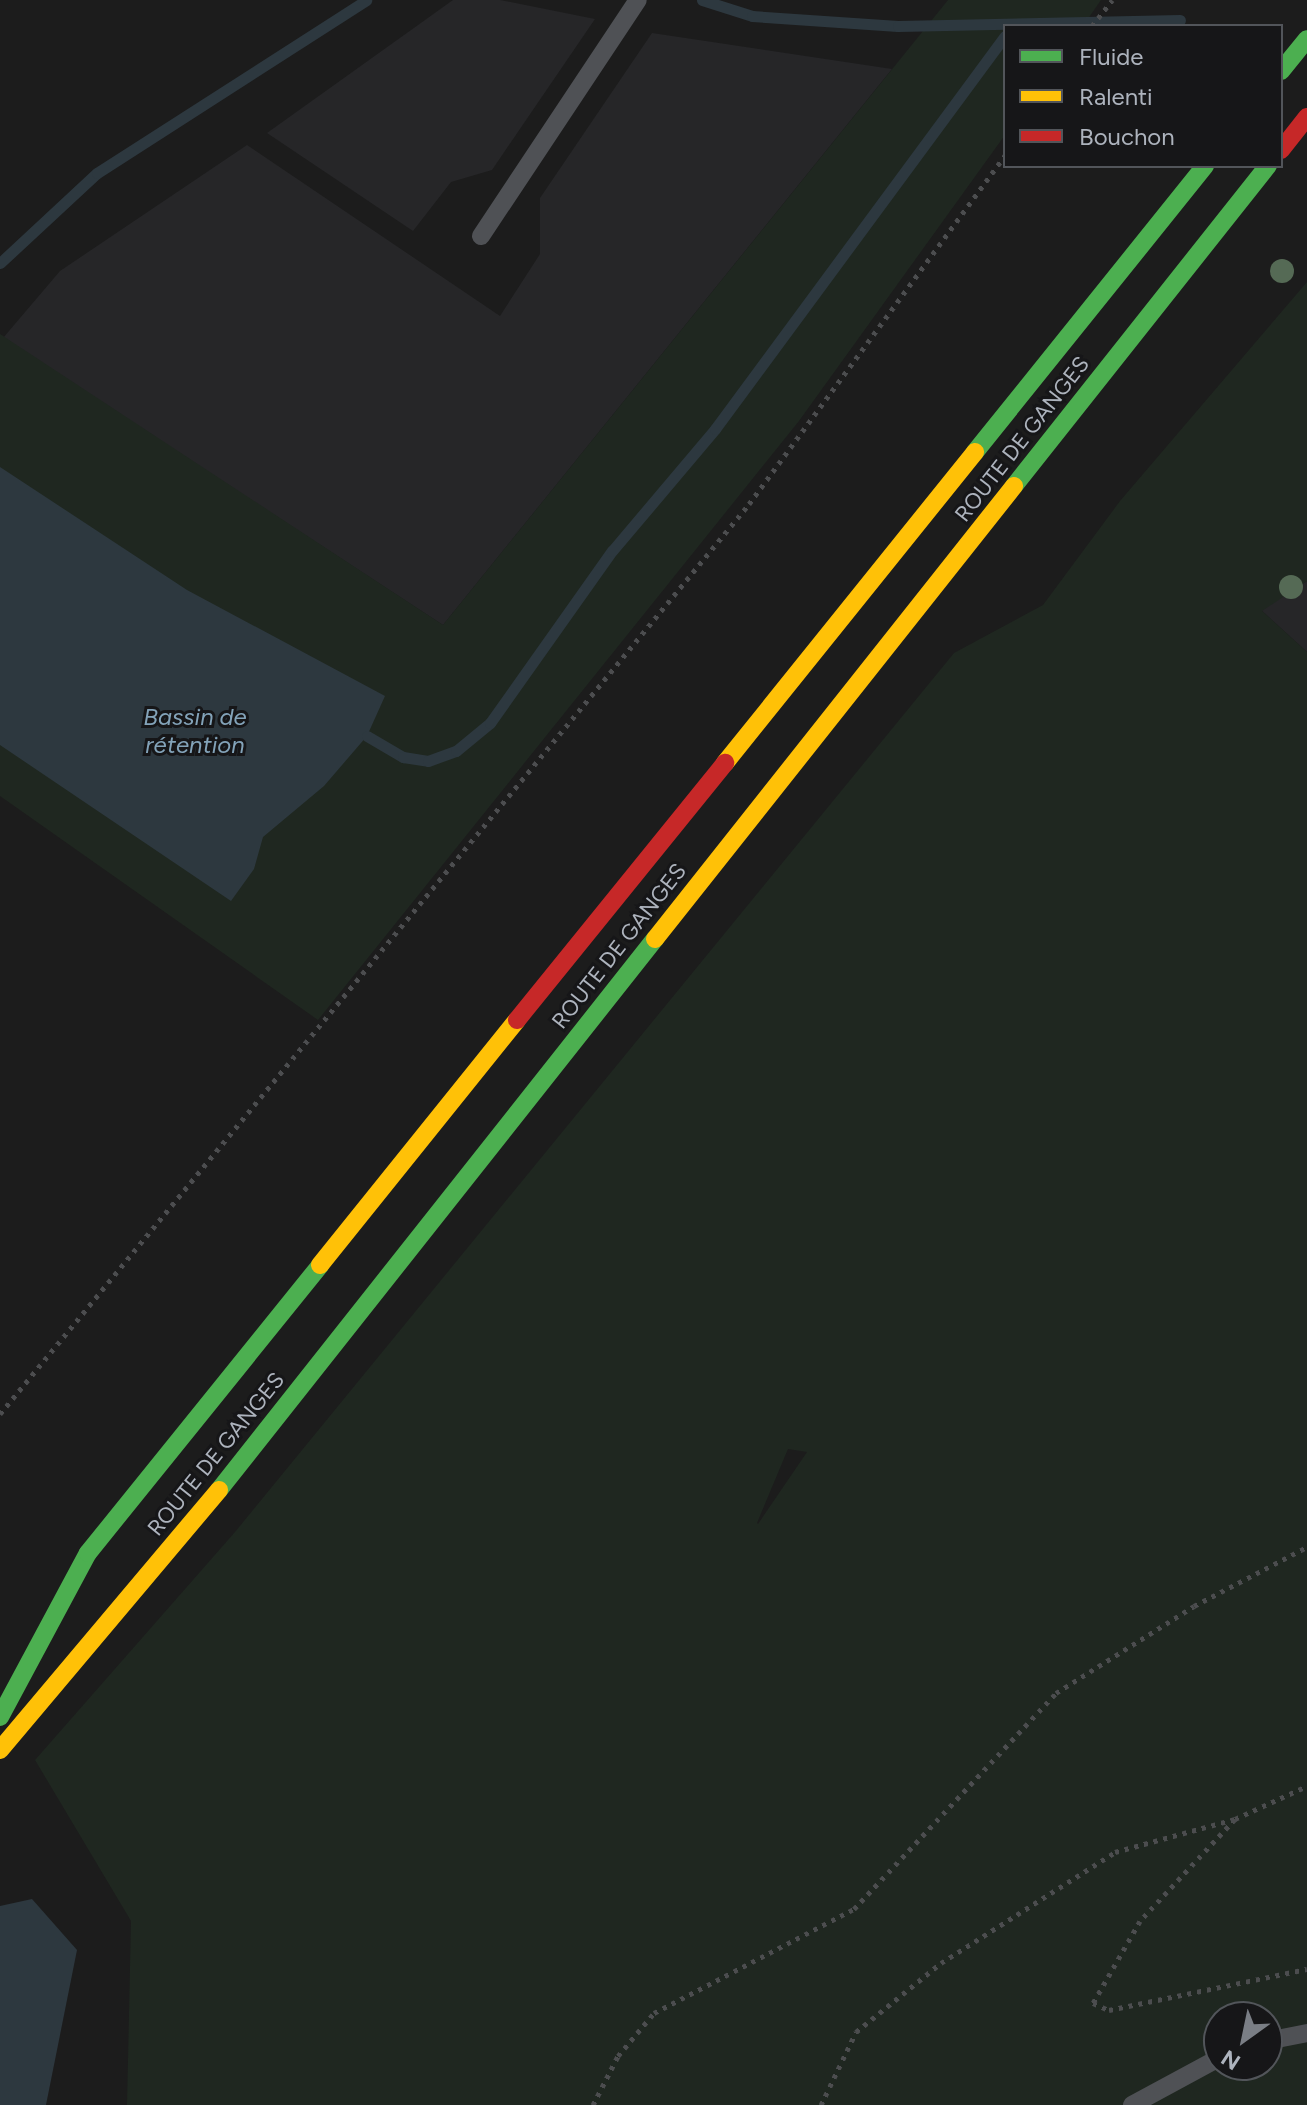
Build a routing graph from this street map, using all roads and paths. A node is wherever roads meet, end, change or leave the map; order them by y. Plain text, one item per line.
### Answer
1 (638, 0) edge
2 (1112, 0) edge
3 (1094, 24) edge
4 (1307, 39) edge
5 (1283, 69) edge
6 (1307, 117) edge
7 (1283, 147) edge
8 (1003, 158) edge
9 (1203, 168) edge
10 (1266, 168) edge
11 (481, 236) dead end
12 (0, 1414) edge
13 (1307, 1547) edge
14 (0, 1717) edge
15 (0, 1750) edge
16 (1307, 1786) edge
17 (1235, 1819) junction
18 (1307, 1969) edge
19 (1307, 2033) edge
20 (1283, 2038) edge
21 (1203, 2067) edge
22 (593, 2105) edge
23 (821, 2105) edge
24 (1132, 2105) edge

1 - 11 lane
2 - 3 path
4 - 5 main road
6 - 7 main road
8 - 12 path
9 - 14 main road, ROUTE DE GANGES
10 - 15 main road, ROUTE DE GANGES
13 - 22 path
16 - 17 path
17 - 18 path
17 - 23 path
19 - 20 lane
21 - 24 lane

